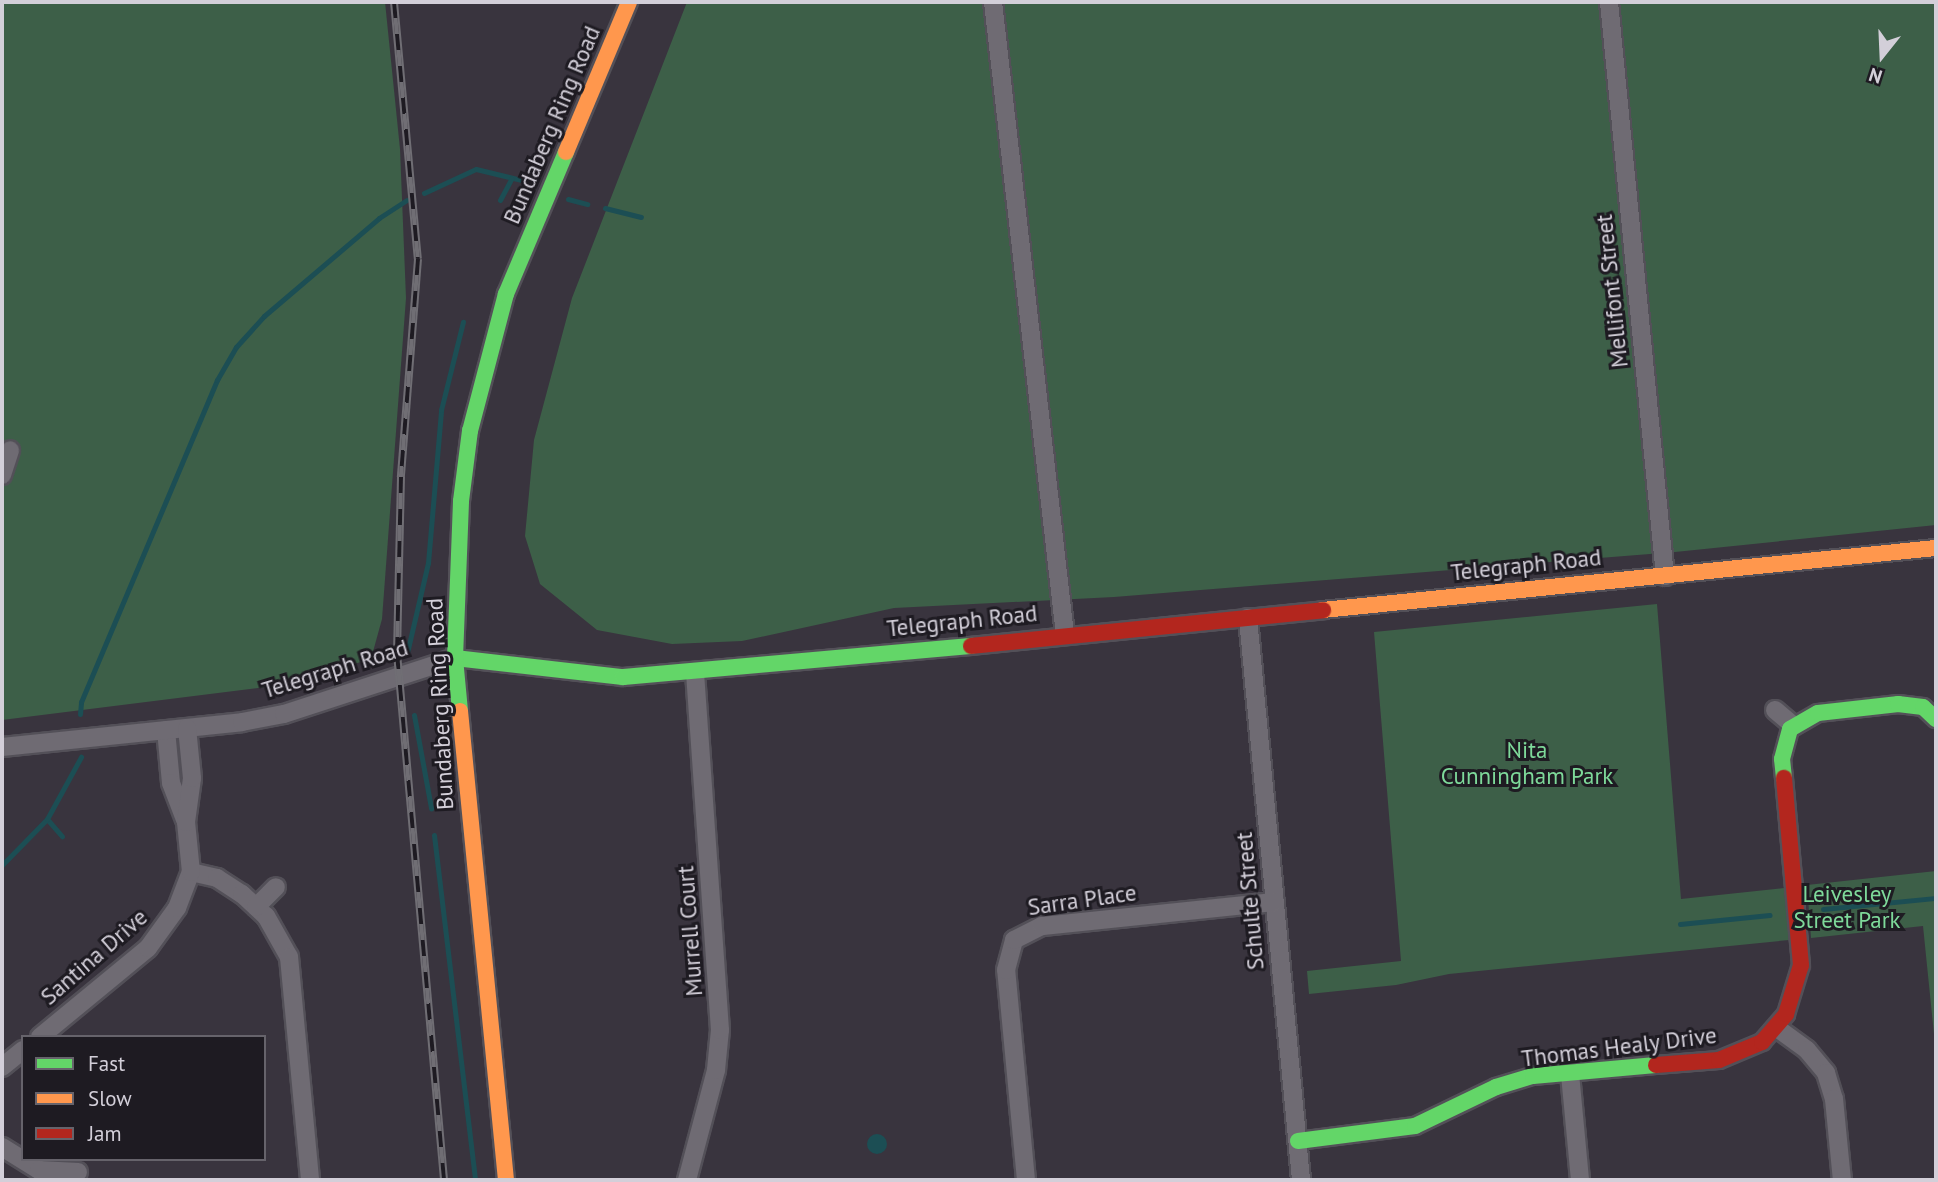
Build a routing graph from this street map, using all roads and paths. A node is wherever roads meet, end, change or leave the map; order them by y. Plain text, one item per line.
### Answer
1 (629, 2) edge
2 (993, 2) edge
3 (1609, 2) edge
4 (10, 450) dead end
5 (2, 475) edge
6 (1936, 548) edge
7 (1665, 576) junction
8 (1248, 618) junction
9 (1065, 635) junction
10 (455, 658) junction
11 (695, 674) junction
12 (1775, 710) dead end
13 (1936, 719) edge
14 (1793, 725) junction
15 (187, 728) junction
16 (166, 730) junction
17 (2, 747) edge
18 (186, 822) junction
19 (191, 872) junction
20 (276, 887) dead end
21 (1275, 902) junction
22 (256, 906) junction
23 (1777, 1027) junction
24 (42, 1035) edge
25 (21, 1053) edge
26 (2, 1068) edge
27 (1570, 1074) junction
28 (1298, 1141) junction
29 (2, 1147) edge
30 (21, 1159) edge
31 (25, 1161) edge
32 (78, 1172) dead end
33 (310, 1180) edge
34 (506, 1180) edge
35 (687, 1180) edge
36 (1026, 1180) edge
37 (1301, 1180) edge
38 (1580, 1180) edge
39 (1842, 1180) edge

1 - 10 street, Bundaberg Ring Road
2 - 9 street
3 - 7 street, Mellifont Street
4 - 5 street
6 - 7 street, Telegraph Road
7 - 8 street, Telegraph Road
8 - 9 street, Telegraph Road
8 - 21 street, Schulte Street
9 - 11 street, Telegraph Road
10 - 11 street, Telegraph Road
10 - 15 street, Telegraph Road
10 - 34 street, Bundaberg Ring Road
11 - 35 street, Murrell Court
12 - 14 street
13 - 14 street
14 - 23 street, Thomas Healy Drive
15 - 16 street, Telegraph Road
15 - 18 street, Santina Drive
16 - 17 street, Telegraph Road
16 - 18 street, Santina Drive
18 - 19 street, Santina Drive
19 - 22 street
19 - 24 street, Santina Drive
20 - 22 street
21 - 28 street, Schulte Street
21 - 36 street, Sarra Place
22 - 33 street
23 - 27 street, Thomas Healy Drive
23 - 39 street
25 - 26 street
27 - 28 street, Thomas Healy Drive
27 - 38 street
28 - 37 street, Schulte Street
29 - 30 street
31 - 32 street

